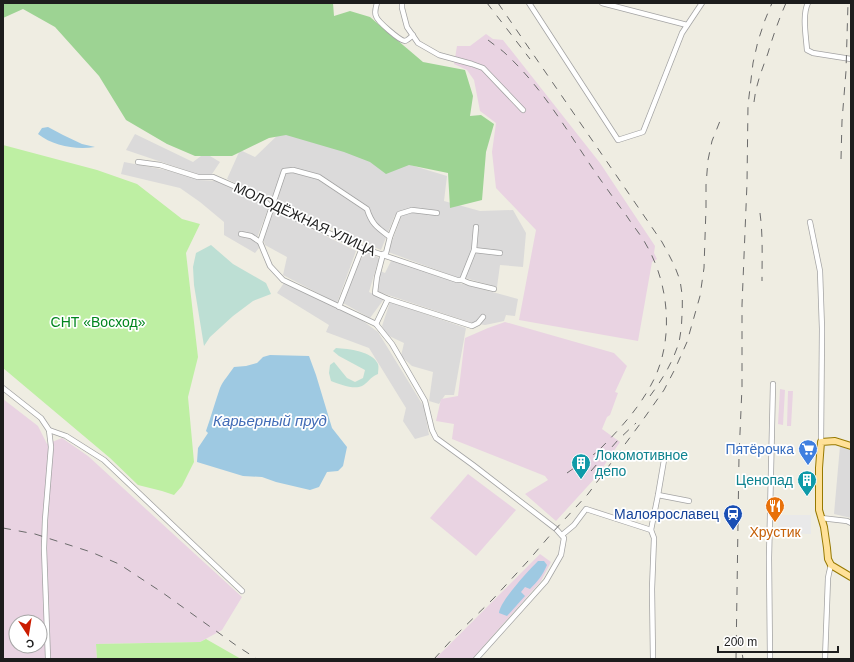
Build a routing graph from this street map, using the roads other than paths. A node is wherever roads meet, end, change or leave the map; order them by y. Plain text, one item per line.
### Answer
1 (377, 3) edge
2 (402, 3) edge
3 (529, 3) edge
4 (602, 3) edge
5 (702, 3) edge
6 (808, 3) edge
7 (687, 24) junction
8 (413, 35) junction
9 (851, 59) edge
10 (523, 110) dead end
11 (138, 162) dead end
12 (271, 207) junction
13 (437, 213) dead end
14 (810, 222) dead end
15 (476, 227) dead end
16 (241, 234) dead end
17 (390, 237) junction
18 (260, 242) junction
19 (362, 248) junction
20 (474, 250) junction
21 (500, 253) dead end
22 (383, 254) junction
23 (462, 280) junction
24 (494, 289) dead end
25 (388, 299) junction
26 (339, 307) junction
27 (483, 317) dead end
28 (376, 324) junction
29 (773, 384) dead end
30 (3, 388) edge
31 (49, 430) junction
32 (821, 442) junction
33 (851, 446) edge
34 (664, 460) dead end
35 (658, 495) junction
36 (689, 501) dead end
37 (821, 518) junction
38 (851, 523) edge
39 (651, 530) junction
40 (562, 535) junction
41 (831, 565) junction
42 (851, 577) edge
43 (242, 591) dead end
44 (48, 659) edge
45 (476, 659) edge
46 (653, 659) edge
47 (770, 659) edge
48 (825, 659) edge

1 - 8 street
2 - 8 street
3 - 7 street
4 - 7 street
5 - 7 street
6 - 9 street
8 - 10 street
11 - 12 street, МОЛОДЁЖНАЯ УЛИЦА
12 - 17 street
12 - 18 street
12 - 19 street, МОЛОДЁЖНАЯ УЛИЦА
13 - 17 street
14 - 32 street
15 - 20 street
16 - 18 street
17 - 22 street
18 - 26 street
19 - 22 street, МОЛОДЁЖНАЯ УЛИЦА
19 - 26 street
20 - 21 street
20 - 23 street
22 - 23 street, МОЛОДЁЖНАЯ УЛИЦА
22 - 25 street
23 - 24 street, МОЛОДЁЖНАЯ УЛИЦА
25 - 27 street
25 - 28 street
26 - 28 street
28 - 40 street
29 - 47 street
30 - 31 street
31 - 43 street
31 - 44 street
32 - 33 main road
32 - 37 main road
34 - 35 street
35 - 36 street
35 - 39 street
37 - 38 street
37 - 41 main road
39 - 40 street
39 - 46 street
40 - 45 street
41 - 42 main road
41 - 48 street

